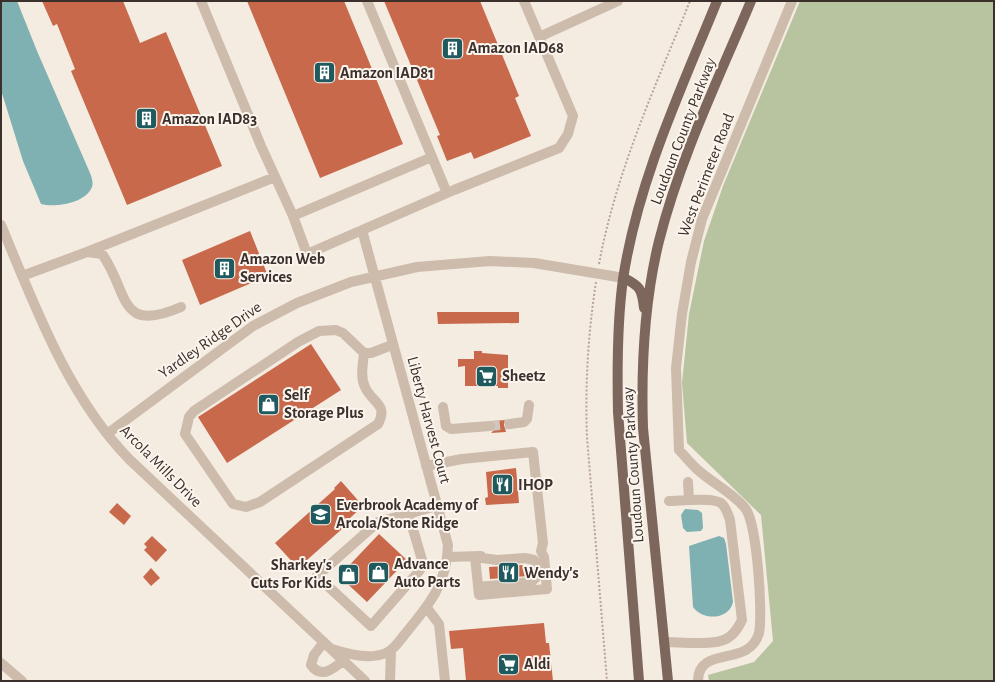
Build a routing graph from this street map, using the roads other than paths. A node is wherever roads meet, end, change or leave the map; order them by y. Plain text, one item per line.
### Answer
1 (201, 1) edge
2 (367, 1) edge
3 (524, 1) edge
4 (618, 1) edge
5 (717, 1) edge
6 (751, 1) edge
7 (792, 1) edge
8 (539, 37) junction
9 (432, 157) junction
10 (275, 177) junction
11 (447, 193) junction
12 (293, 216) junction
13 (1, 225) edge
14 (362, 230) junction
15 (87, 252) junction
16 (22, 276) junction
17 (374, 276) junction
18 (624, 278) junction
19 (181, 307) dead end
20 (645, 324) junction
21 (392, 345) junction
22 (364, 353) junction
23 (529, 405) dead end
24 (443, 407) dead end
25 (510, 424) tunnel mouth
26 (490, 426) tunnel mouth
27 (107, 434) junction
28 (426, 466) junction
29 (688, 482) dead end
30 (689, 500) junction
31 (669, 501) dead end
32 (437, 506) junction
33 (408, 512) junction
34 (541, 551) junction
35 (448, 557) junction
36 (475, 557) junction
37 (478, 587) junction
38 (427, 608) junction
39 (664, 642) junction
40 (327, 645) junction
41 (391, 651) junction
42 (343, 661) junction
43 (1, 663) edge
44 (22, 681) edge
45 (365, 681) edge
46 (390, 681) edge
47 (445, 681) edge
48 (638, 681) edge
49 (668, 681) edge
50 (698, 681) edge

1 - 10 street
2 - 9 street
3 - 8 street
4 - 8 street
5 - 18 main road, Loudoun County Parkway
6 - 20 main road, Loudoun County Parkway
7 - 50 street, West Perimeter Road
8 - 11 street
9 - 11 street
9 - 12 street
10 - 12 street
10 - 15 street
11 - 14 street
12 - 14 street
13 - 16 street, Arcola Mills Drive
14 - 17 street, Liberty Harvest Court
15 - 16 street
15 - 19 street
16 - 27 street, Arcola Mills Drive
17 - 18 street, Yardley Ridge Drive
17 - 21 street, Liberty Harvest Court
17 - 27 street, Yardley Ridge Drive
18 - 20 main road
18 - 48 main road, Loudoun County Parkway
20 - 39 main road, Loudoun County Parkway
21 - 22 street
21 - 28 street, Liberty Harvest Court
22 - 22 street
23 - 25 street
24 - 26 street
27 - 40 street, Arcola Mills Drive
28 - 32 street, Liberty Harvest Court
28 - 34 street
29 - 30 street
30 - 31 street
30 - 39 street
32 - 33 street
32 - 35 street, Liberty Harvest Court
33 - 33 street
34 - 36 street
34 - 37 street
35 - 36 street
35 - 38 street, Liberty Harvest Court
36 - 37 street
36 - 37 street
38 - 41 street, Liberty Harvest Court
38 - 47 street
39 - 49 main road, Loudoun County Parkway
40 - 41 street
40 - 42 street, Arcola Mills Drive
40 - 42 street
41 - 46 street
42 - 45 street, Arcola Mills Drive
43 - 44 street

